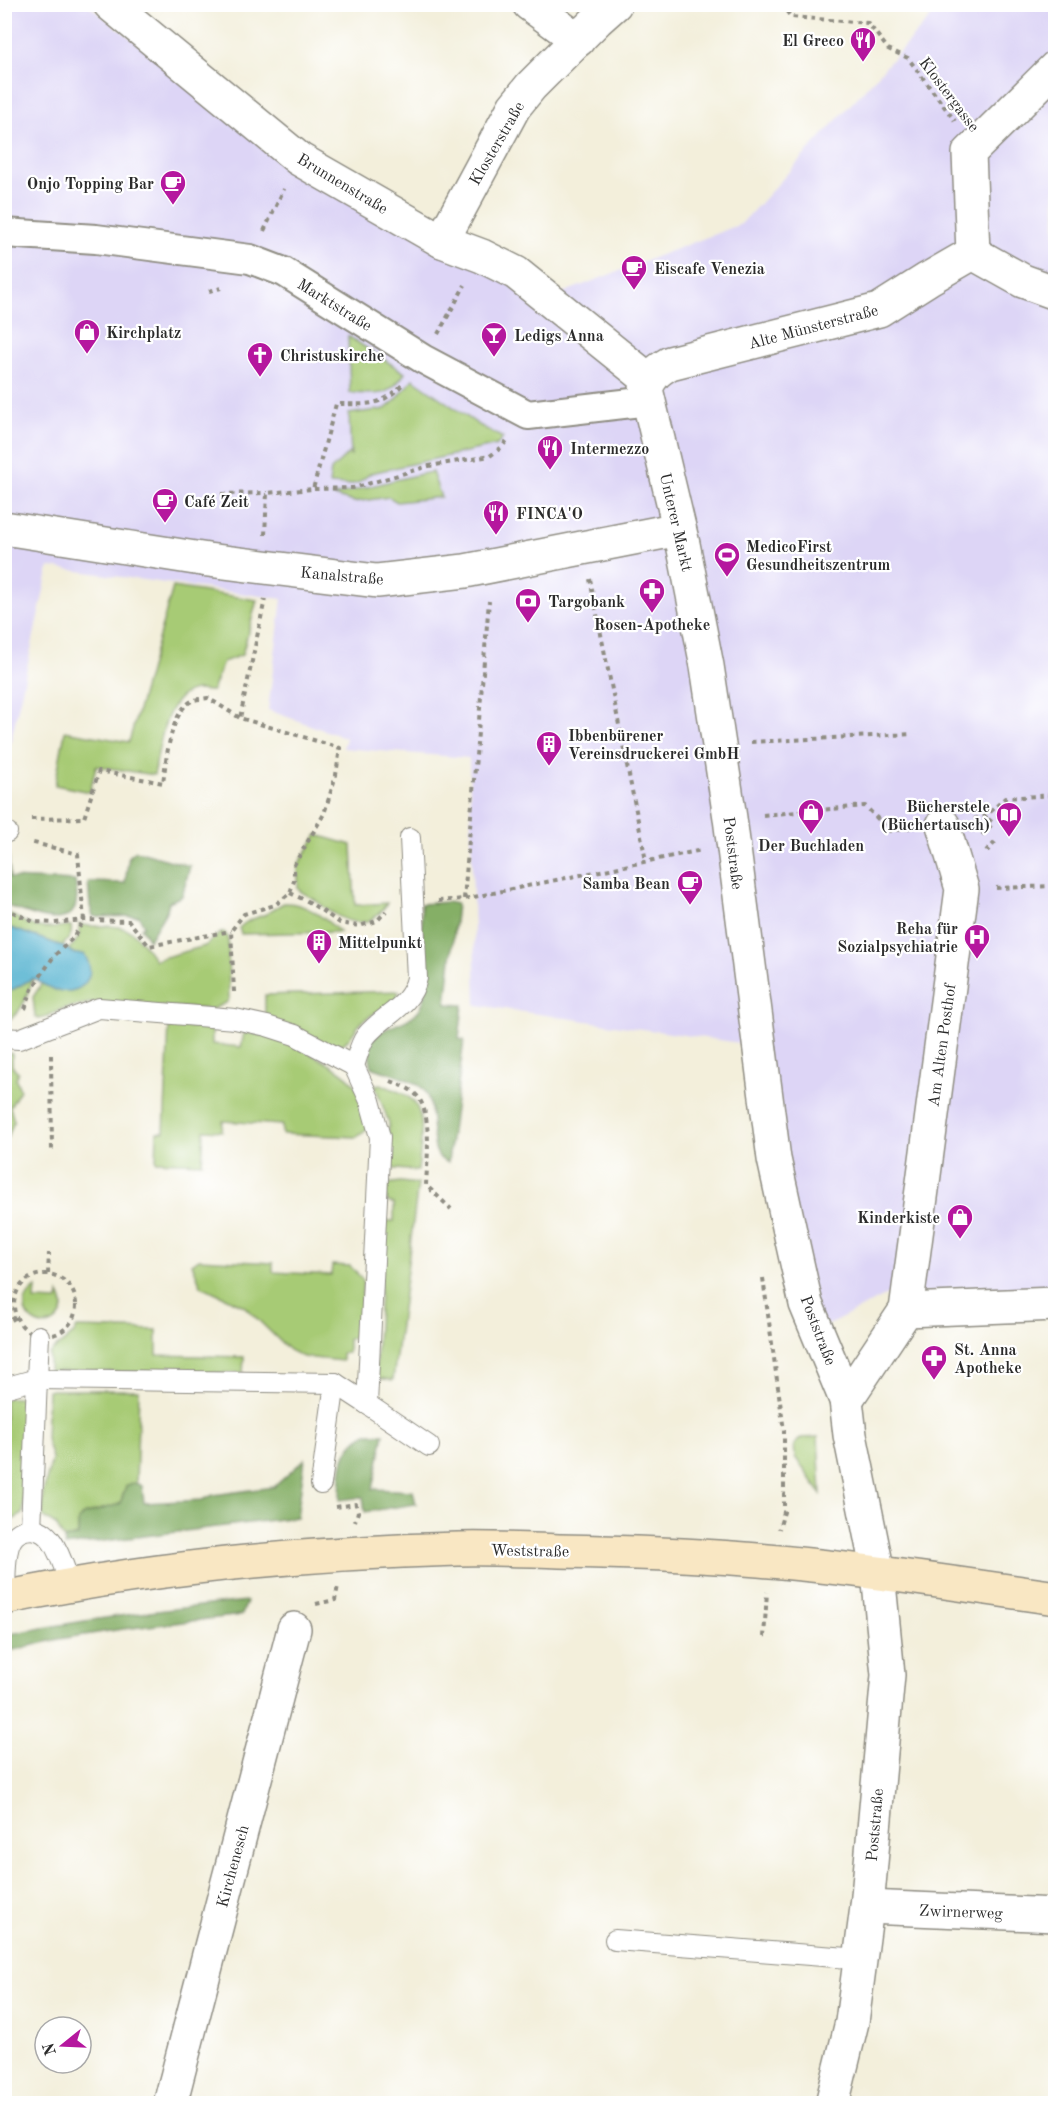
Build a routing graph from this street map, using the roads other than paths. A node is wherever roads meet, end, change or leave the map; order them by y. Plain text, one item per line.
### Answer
1 (110, 4) edge
2 (529, 4) edge
3 (615, 4) edge
4 (578, 40) junction
5 (1056, 67) edge
6 (4, 233) edge
7 (442, 241) junction
8 (973, 253) junction
9 (1056, 293) edge
10 (656, 381) junction
11 (4, 528) edge
12 (679, 529) junction
13 (707, 666) joint
14 (943, 825) road end
15 (410, 838) dead end
16 (4, 1038) edge
17 (354, 1066) junction
18 (1056, 1304) edge
19 (906, 1310) junction
20 (39, 1336) road end
21 (37, 1379) junction
22 (335, 1383) junction
23 (4, 1388) edge
24 (846, 1400) junction
25 (367, 1404) junction
26 (429, 1446) dead end
27 (321, 1484) dead end
28 (31, 1529) junction
29 (878, 1573) junction
30 (71, 1586) junction
31 (5, 1598) edge
32 (1056, 1598) edge
33 (294, 1629) dead end
34 (867, 1907) junction
35 (1056, 1915) edge
36 (615, 1940) dead end
37 (861, 1959) junction
38 (170, 2103) edge
39 (832, 2103) edge

1 - 7 street, Brunnenstraße
2 - 4 street
3 - 4 street, Klosterstraße
4 - 7 street, Klosterstraße
5 - 8 street
6 - 10 street, Marktstraße
7 - 10 street, Brunnenstraße
8 - 9 street
8 - 10 street, Alte Münsterstraße
10 - 12 street, Unterer Markt
11 - 12 street, Kanalstraße
12 - 13 street, Unterer Markt
13 - 24 street, Poststraße
14 - 19 street, Am Alten Posthof
15 - 17 lane
16 - 17 lane
17 - 25 lane
18 - 19 street
19 - 24 street, Am Alten Posthof
20 - 21 lane
21 - 22 lane
21 - 23 lane
21 - 28 lane
22 - 25 lane
22 - 27 lane
24 - 29 street, Poststraße
25 - 26 lane
28 - 30 lane
28 - 31 lane
29 - 30 main road, Weststraße
29 - 32 main road, Weststraße
29 - 34 street, Poststraße
30 - 31 main road, Weststraße
33 - 38 street, Kirchenesch
34 - 35 street, Zwirnerweg
34 - 37 street, Poststraße
36 - 37 lane
37 - 39 street, Poststraße

